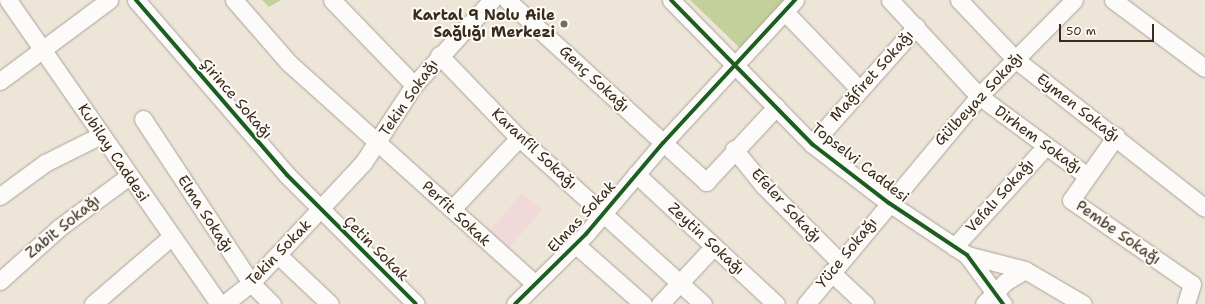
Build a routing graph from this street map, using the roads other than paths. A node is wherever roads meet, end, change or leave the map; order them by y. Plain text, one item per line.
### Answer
1 (8, 0) edge
2 (109, 0) edge
3 (234, 0) edge
4 (332, 0) edge
5 (492, 0) edge
6 (507, 0) edge
7 (671, 0) edge
8 (890, 0) edge
9 (959, 0) edge
10 (1112, 0) edge
11 (143, 2) edge
12 (1070, 2) edge
13 (790, 6) edge
14 (916, 27) junction
15 (41, 48) junction
16 (439, 55) junction
17 (1015, 59) junction
18 (736, 64) junction
19 (1205, 68) edge
20 (0, 81) edge
21 (414, 85) junction
22 (860, 89) junction
23 (979, 96) junction
24 (776, 107) junction
25 (143, 119) dead end
26 (101, 135) junction
27 (1116, 136) junction
28 (519, 138) junction
29 (662, 143) junction
30 (378, 144) junction
31 (812, 144) junction
32 (1046, 146) junction
33 (734, 149) junction
34 (636, 174) junction
35 (128, 176) junction
36 (1087, 176) junction
37 (0, 196) edge
38 (889, 203) junction
39 (1205, 208) edge
40 (452, 209) junction
41 (321, 210) junction
42 (604, 213) junction
43 (171, 238) junction
44 (575, 244) junction
45 (714, 246) junction
46 (961, 251) junction
47 (278, 255) junction
48 (836, 267) junction
49 (1025, 270) junction
50 (0, 281) edge
51 (251, 283) junction
52 (534, 283) junction
53 (680, 283) junction
54 (1000, 298) edge
55 (524, 301) edge
56 (93, 304) edge
57 (219, 304) edge
58 (224, 304) edge
59 (272, 304) edge
60 (330, 304) edge
61 (416, 304) edge
62 (643, 304) edge
63 (660, 304) edge
64 (703, 304) edge
65 (776, 304) edge
66 (806, 304) edge
67 (865, 304) edge
68 (984, 304) edge
69 (1083, 304) edge
70 (1187, 304) edge

1 - 15 street, Kubilay Caddesi
2 - 15 street
3 - 30 street, Perfit Sokak
4 - 21 street
5 - 16 street, Tekin Sokağı
6 - 29 street, Genç Sokağı
7 - 18 street, Topselvi Caddesi
8 - 14 street, Dirhem Sokağı
9 - 17 street, Eymen Sokağı
10 - 19 street
11 - 41 street, Şirince Sokağı
12 - 17 street, Gülbeyaz Sokağı
13 - 18 street, Elmas Sokak
13 - 22 street
14 - 22 street, Mağfiret Sokağı
14 - 23 street, Dirhem Sokağı
15 - 20 street
15 - 26 street, Kubilay Caddesi
16 - 21 street, Tekin Sokağı
16 - 28 street, Karanfil Sokağı
17 - 23 street, Gülbeyaz Sokağı
17 - 27 street, Eymen Sokağı
18 - 24 street, Topselvi Caddesi
18 - 29 street, Elmas Sokak
21 - 30 street, Tekin Sokağı
22 - 31 street, Mağfiret Sokağı
23 - 32 street, Dirhem Sokağı
23 - 38 street, Gülbeyaz Sokağı
24 - 31 street, Topselvi Caddesi
24 - 33 street
25 - 51 street, Elma Sokağı
26 - 35 street, Kubilay Caddesi
26 - 37 street
27 - 36 street, Pembe Sokağı
27 - 39 street, Eymen Sokağı
28 - 40 street
28 - 42 street, Karanfil Sokağı
29 - 33 street, Genç Sokağı
29 - 34 street, Elmas Sokak
30 - 40 street, Perfit Sokak
30 - 41 street, Tekin Sokak
31 - 38 street, Topselvi Caddesi
32 - 36 street, Dirhem Sokağı
32 - 46 street, Vefalı Sokağı
33 - 48 street, Efeler Sokağı
34 - 42 street, Elmas Sokak
34 - 45 street, Zeytin Sokağı
35 - 43 street, Kubilay Caddesi
35 - 50 street, Zabit Sokağı
36 - 70 street, Pembe Sokağı
38 - 46 street, Topselvi Caddesi
38 - 48 street, Yüce Sokağı
40 - 52 street, Perfit Sokak
41 - 47 street, Tekin Sokak
41 - 61 street, Çetin Sokak
42 - 44 street, Elmas Sokak
42 - 53 street, Karanfil Sokağı
43 - 56 street
43 - 57 street, Kubilay Caddesi
44 - 52 street, Elmas Sokak
44 - 62 street
45 - 53 street
45 - 65 street, Zeytin Sokağı
46 - 49 street
46 - 54 street, Topselvi Caddesi
47 - 51 street, Tekin Sokak
47 - 60 street
48 - 66 street, Yüce Sokağı
48 - 67 street, Efeler Sokağı
49 - 54 street
49 - 69 street
51 - 58 street, Tekin Sokak
51 - 59 street, Elma Sokağı
52 - 55 street, Elmas Sokak
53 - 63 street
53 - 64 street, Karanfil Sokağı
54 - 68 street

